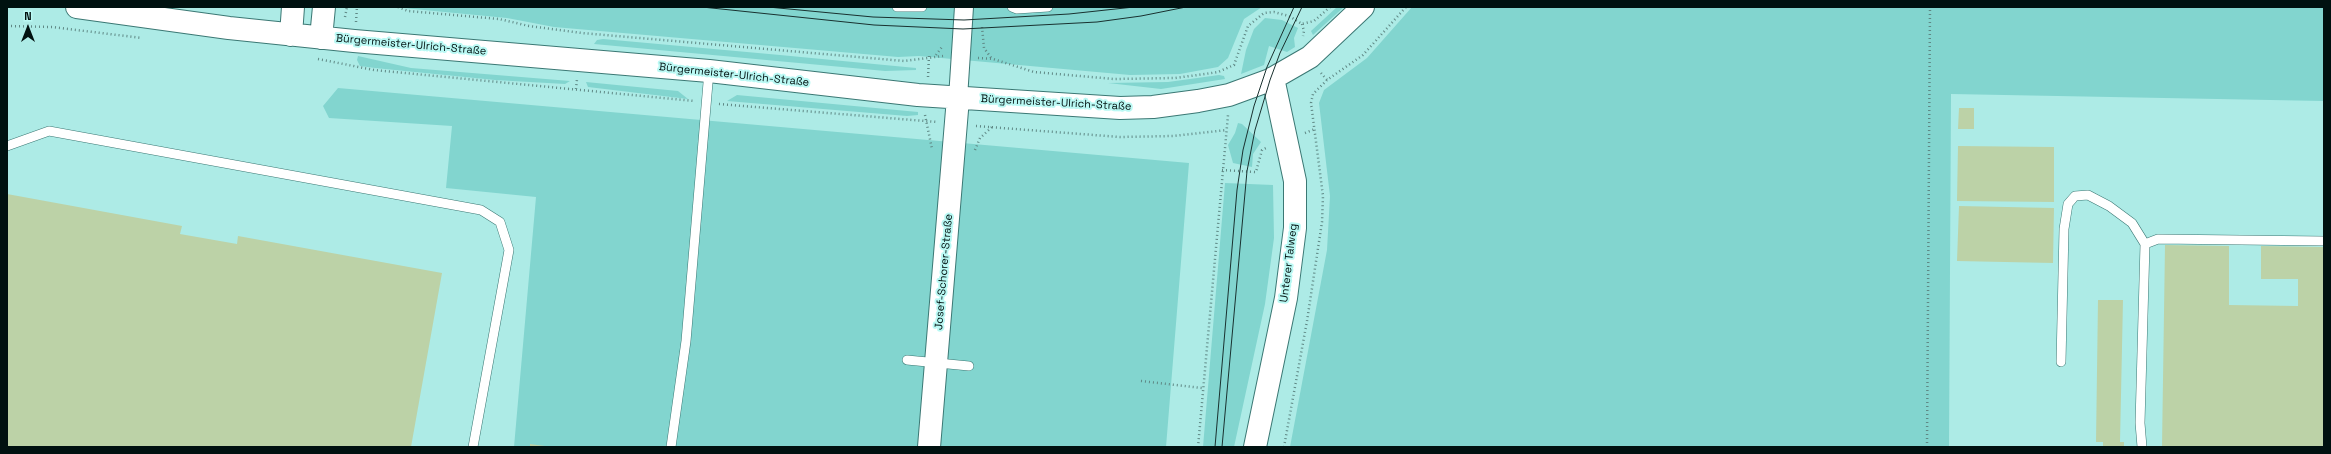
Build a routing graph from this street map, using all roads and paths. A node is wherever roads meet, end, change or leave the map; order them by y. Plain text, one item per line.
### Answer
1 (77, 7) edge
2 (293, 7) edge
3 (324, 7) edge
4 (398, 7) edge
5 (898, 7) edge
6 (922, 7) edge
7 (964, 7) edge
8 (1012, 7) edge
9 (1048, 7) edge
10 (1330, 7) edge
11 (1363, 7) edge
12 (1406, 7) edge
13 (1930, 7) edge
14 (982, 24) dead end
15 (7, 26) edge
16 (291, 35) junction
17 (144, 38) dead end
18 (321, 38) junction
19 (961, 57) junction
20 (313, 58) dead end
21 (993, 60) junction
22 (709, 71) junction
23 (1273, 78) junction
24 (958, 98) junction
25 (707, 103) junction
26 (956, 124) junction
27 (1315, 129) dead end
28 (7, 146) edge
29 (2324, 241) edge
30 (2145, 244) junction
31 (908, 360) dead end
32 (2061, 362) dead end
33 (936, 363) junction
34 (969, 366) dead end
35 (1141, 381) dead end
36 (1203, 388) junction
37 (473, 447) edge
38 (671, 447) edge
39 (929, 447) edge
40 (1198, 447) edge
41 (1255, 447) edge
42 (1927, 447) edge
43 (2142, 447) edge

1 - 16 main road, Bürgermeister-Ulrich-Straße
2 - 16 main road
3 - 18 main road
4 - 19 path
5 - 6 lane
7 - 19 street
8 - 9 lane
10 - 21 path
11 - 23 main road, Bürgermeister-Ulrich-Straße
12 - 27 path
13 - 42 path
14 - 21 path
15 - 17 path
16 - 18 main road, Bürgermeister-Ulrich-Straße
18 - 22 main road, Bürgermeister-Ulrich-Straße
19 - 21 path
19 - 24 street
20 - 25 path
22 - 24 main road, Bürgermeister-Ulrich-Straße
22 - 25 lane
23 - 24 main road, Bürgermeister-Ulrich-Straße
23 - 41 main road, Unterer Talweg
24 - 26 main road, Josef-Schorer-Straße
25 - 26 path
25 - 38 lane
26 - 33 main road, Josef-Schorer-Straße
26 - 36 path
28 - 37 lane
29 - 30 lane
30 - 32 lane
30 - 43 lane
31 - 33 lane
33 - 34 lane
33 - 39 main road, Josef-Schorer-Straße
35 - 36 path
36 - 40 path

